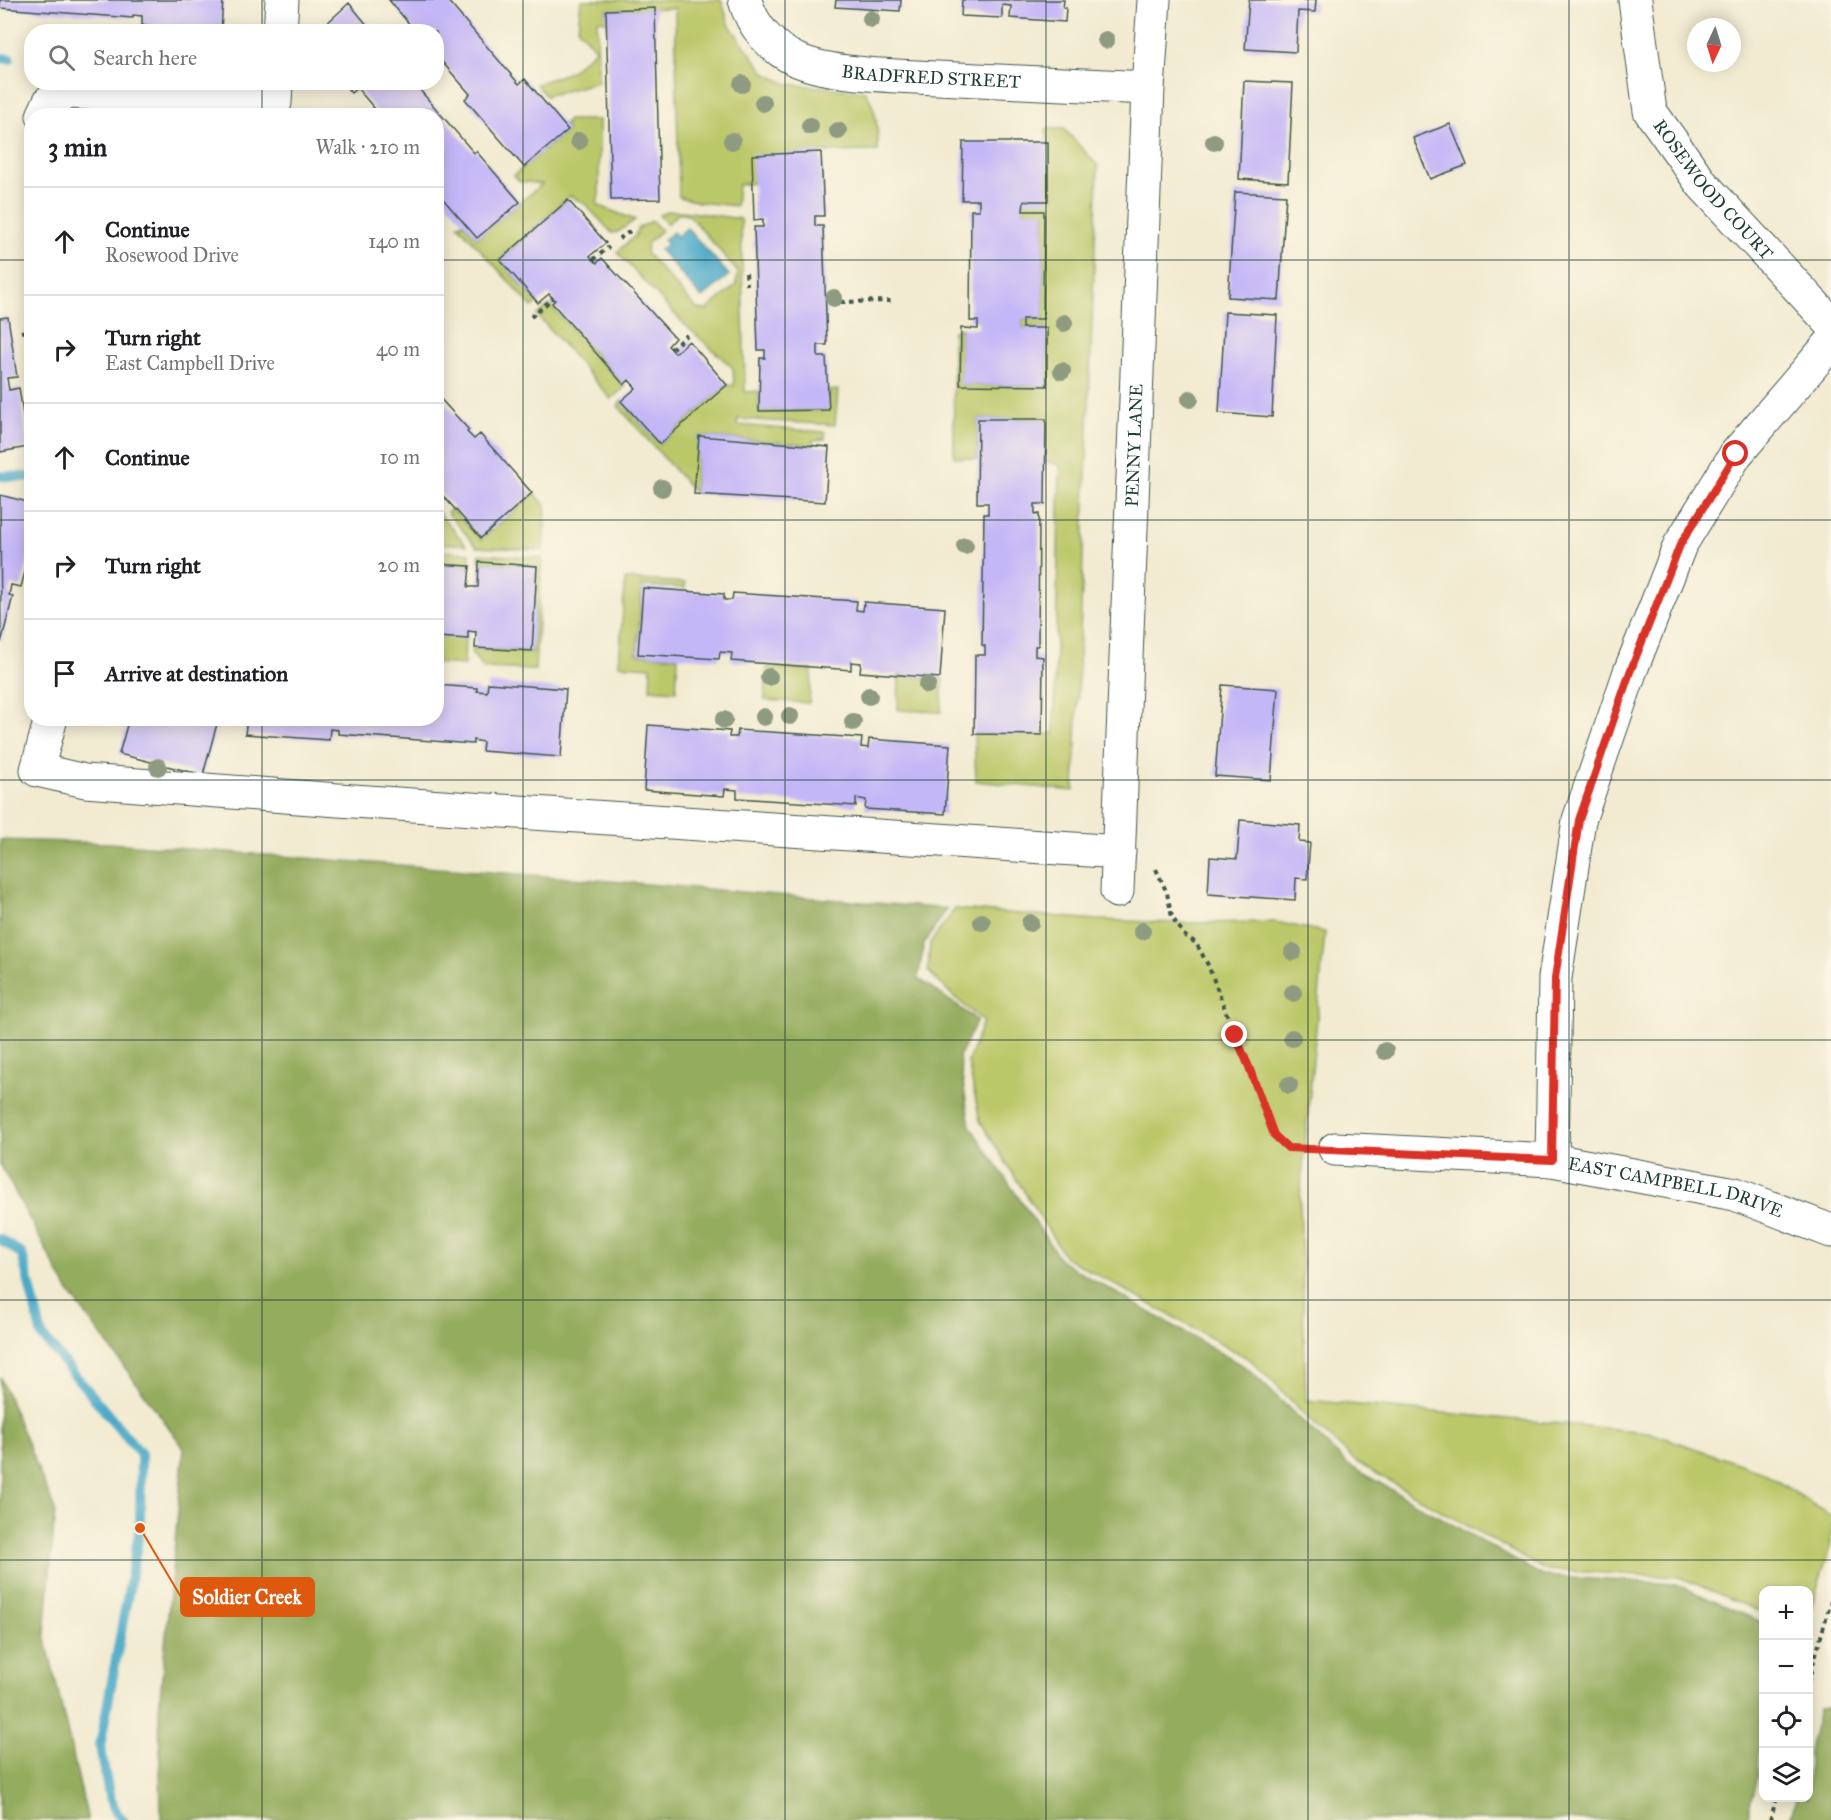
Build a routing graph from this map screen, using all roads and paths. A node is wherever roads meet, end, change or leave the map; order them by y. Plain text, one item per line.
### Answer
1 (282, 0) edge
2 (745, 0) edge
3 (1154, 0) edge
4 (1635, 0) edge
5 (280, 24) edge
6 (1148, 88) junction
7 (276, 90) edge
8 (47, 108) edge
9 (633, 229) dead end
10 (619, 239) dead end
11 (609, 247) dead end
12 (593, 260) dead end
13 (746, 273) dead end
14 (747, 285) dead end
15 (552, 298) dead end
16 (841, 302) dead end
17 (891, 302) dead end
18 (531, 317) dead end
19 (1831, 323) edge
20 (24, 331) edge
21 (21, 332) dead end
22 (687, 335) dead end
23 (1831, 343) edge
24 (671, 349) dead end
25 (49, 726) edge
26 (1119, 852) junction
27 (1156, 869) dead end
28 (1117, 891) dead end
29 (1335, 1149) joint
30 (1552, 1160) junction
31 (1831, 1231) edge
32 (1831, 1601) edge
33 (1813, 1667) edge
34 (1775, 1802) edge
35 (1770, 1820) edge

1 - 5 street
2 - 6 street, BRADFRED STREET
3 - 6 street, PENNY LANE
4 - 19 street, ROSEWOOD COURT
6 - 26 street, PENNY LANE
7 - 8 street
9 - 10 path
11 - 12 path
13 - 14 path
15 - 18 path
16 - 17 path
20 - 21 path
22 - 24 path
23 - 30 street
25 - 26 street
26 - 28 street, PENNY LANE
27 - 29 path
29 - 30 street, EAST CAMPBELL DRIVE
30 - 31 street, EAST CAMPBELL DRIVE
32 - 33 path
34 - 35 path

